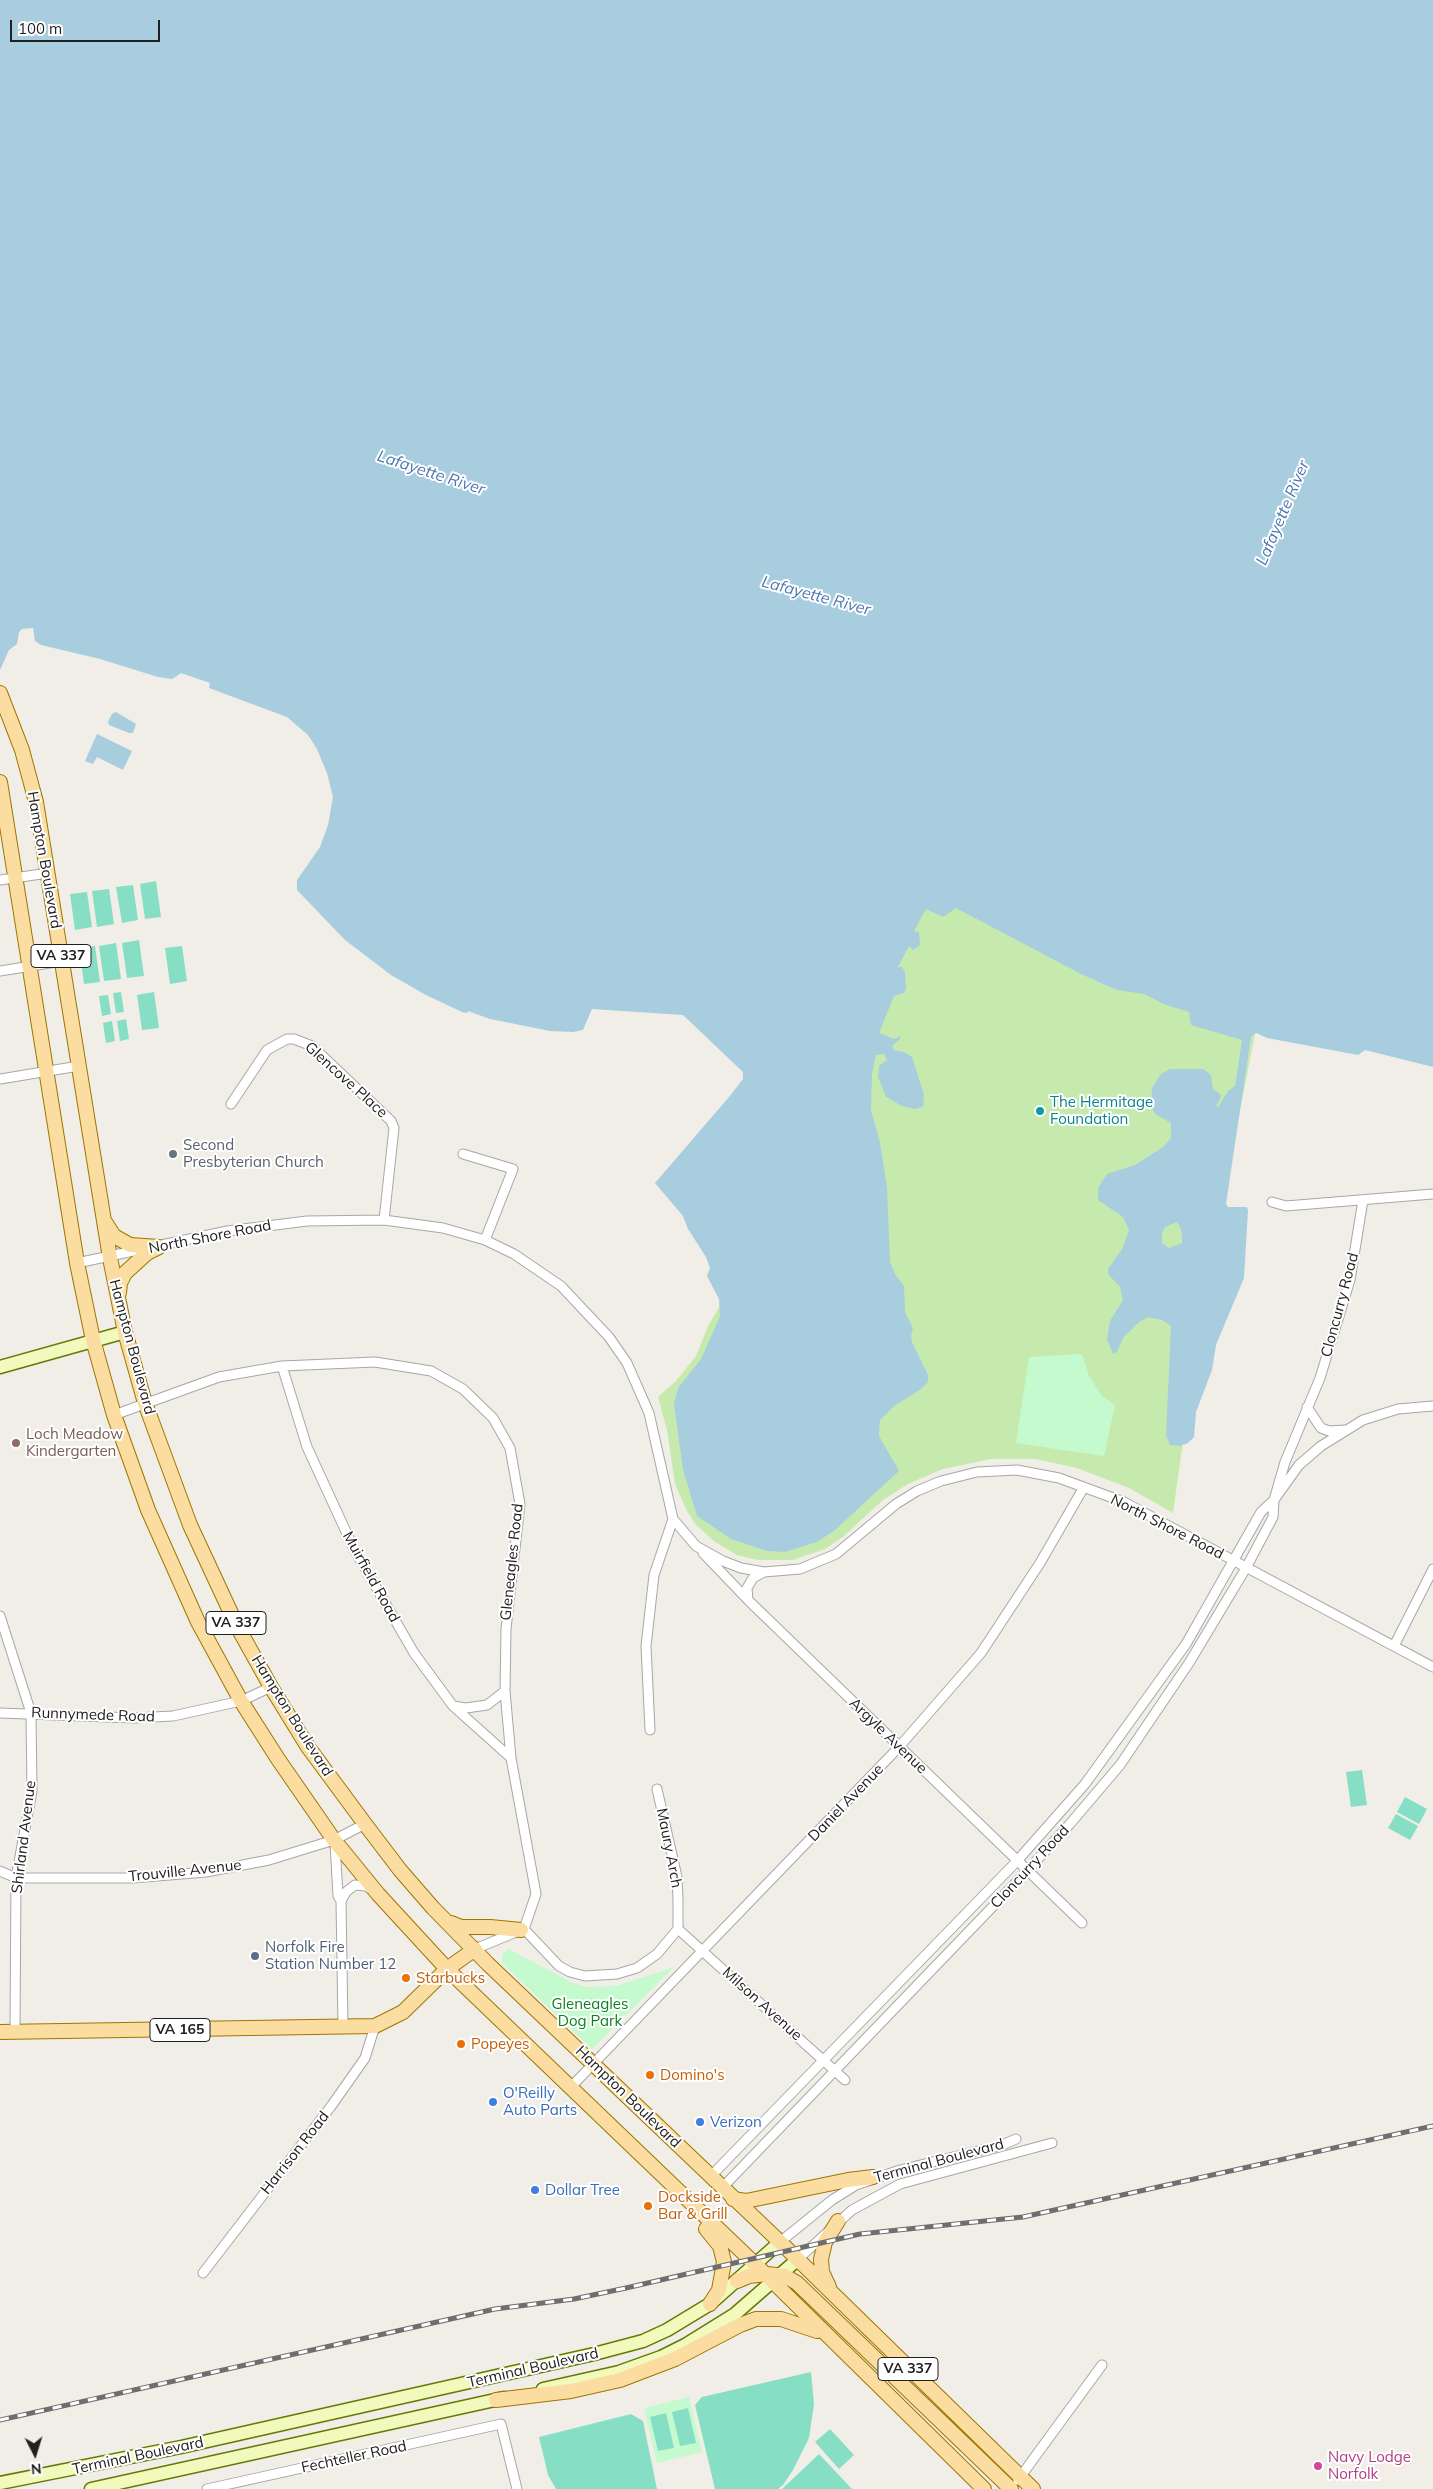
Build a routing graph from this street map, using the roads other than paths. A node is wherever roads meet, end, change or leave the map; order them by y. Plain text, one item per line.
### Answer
1 (0, 695) edge
2 (0, 782) edge
3 (48, 873) junction
4 (16, 877) junction
5 (0, 880) edge
6 (62, 961) junction
7 (30, 966) junction
8 (0, 971) edge
9 (79, 1066) junction
10 (46, 1071) junction
11 (0, 1079) edge
12 (231, 1104) dead end
13 (463, 1154) dead end
14 (1433, 1194) edge
15 (1363, 1200) junction
16 (1272, 1202) dead end
17 (104, 1220) junction
18 (384, 1220) junction
19 (485, 1240) junction
20 (159, 1247) junction
21 (110, 1258) junction
22 (77, 1263) junction
23 (118, 1301) junction
24 (125, 1332) junction
25 (93, 1340) junction
26 (282, 1366) junction
27 (0, 1367) edge
28 (145, 1403) junction
29 (1433, 1406) edge
30 (1307, 1407) junction
31 (114, 1415) junction
32 (1346, 1429) junction
33 (1084, 1487) junction
34 (1274, 1500) junction
35 (673, 1519) junction
36 (696, 1546) junction
37 (1234, 1561) junction
38 (1246, 1568) junction
39 (1433, 1569) edge
40 (764, 1572) junction
41 (748, 1600) junction
42 (0, 1616) edge
43 (1394, 1646) junction
44 (1433, 1667) edge
45 (271, 1687) junction
46 (505, 1691) junction
47 (241, 1702) junction
48 (453, 1706) junction
49 (0, 1713) edge
50 (31, 1713) junction
51 (650, 1730) dead end
52 (900, 1747) junction
53 (511, 1758) junction
54 (656, 1789) dead end
55 (365, 1824) junction
56 (334, 1840) junction
57 (1017, 1861) junction
58 (1027, 1871) junction
59 (0, 1872) edge
60 (16, 1878) junction
61 (378, 1894) junction
62 (341, 1901) junction
63 (447, 1921) junction
64 (1082, 1923) dead end
65 (678, 1929) junction
66 (522, 1930) junction
67 (475, 1949) junction
68 (703, 1950) junction
69 (447, 1969) junction
70 (375, 2026) junction
71 (343, 2027) junction
72 (0, 2032) edge
73 (15, 2032) junction
74 (823, 2059) junction
75 (592, 2064) junction
76 (836, 2071) junction
77 (845, 2080) dead end
78 (570, 2088) junction
79 (612, 2128) junction
80 (1016, 2139) dead end
81 (1052, 2143) dead end
82 (711, 2176) junction
83 (874, 2177) junction
84 (722, 2188) junction
85 (734, 2199) junction
86 (838, 2221) junction
87 (780, 2242) junction
88 (797, 2260) junction
89 (203, 2273) dead end
90 (768, 2274) junction
91 (737, 2281) joint
92 (836, 2298) junction
93 (710, 2304) junction
94 (826, 2336) junction
95 (1102, 2365) dead end
96 (496, 2400) junction
97 (1020, 2477) junction
98 (0, 2484) edge
99 (1008, 2488) edge
100 (91, 2489) edge
101 (207, 2489) edge
102 (517, 2489) edge
103 (984, 2489) edge
104 (1033, 2489) edge

1 - 3 main road, Hampton Boulevard / VA 337
2 - 4 main road, Hampton Boulevard / VA 337
3 - 4 street
3 - 6 main road, Hampton Boulevard / VA 337
4 - 5 street
4 - 7 main road, Hampton Boulevard / VA 337
6 - 7 street
6 - 9 main road, Hampton Boulevard / VA 337
7 - 8 street
7 - 10 main road, Hampton Boulevard / VA 337
9 - 10 street
9 - 17 main road, Hampton Boulevard / VA 337
10 - 11 street
10 - 22 main road, Hampton Boulevard / VA 337
12 - 18 street, Glencove Place
13 - 19 street
14 - 15 street
15 - 16 street
15 - 30 street, Cloncurry Road
17 - 20 main road
17 - 21 main road, Hampton Boulevard / VA 337
18 - 19 street, North Shore Road
18 - 20 street, North Shore Road
19 - 35 street, North Shore Road
20 - 21 street, North Shore Road
20 - 23 main road
21 - 22 street, North Shore Road
21 - 23 main road, Hampton Boulevard / VA 337
22 - 25 main road, Hampton Boulevard / VA 337
23 - 24 main road, Hampton Boulevard / VA 337
24 - 25 main road
24 - 28 main road, Hampton Boulevard / VA 337
25 - 27 main road
25 - 31 main road, Hampton Boulevard / VA 337
26 - 28 street, Gleneagles Road
26 - 46 street, Gleneagles Road
26 - 48 street, Muirfield Road
28 - 31 street, Gleneagles Road
28 - 45 main road, Hampton Boulevard / VA 337
29 - 32 street
30 - 32 street
30 - 34 street, Cloncurry Road
31 - 47 main road, Hampton Boulevard / VA 337
32 - 34 street
33 - 37 street, North Shore Road
33 - 40 street, North Shore Road
33 - 52 street, Daniel Avenue
34 - 37 street, Cloncurry Road
34 - 38 street, Cloncurry Road
35 - 36 street, North Shore Road
35 - 51 street
36 - 40 street, North Shore Road
36 - 41 street, Argyle Avenue
37 - 38 street, North Shore Road
37 - 57 street, Cloncurry Road
38 - 43 street, North Shore Road
38 - 58 street, Cloncurry Road
39 - 43 street
40 - 41 street
41 - 52 street, Argyle Avenue
42 - 50 street, Shirland Avenue
43 - 44 street, North Shore Road
45 - 47 street, Runnymede Road
45 - 55 main road, Hampton Boulevard / VA 337
46 - 48 street
46 - 53 street, Gleneagles Road
47 - 50 street, Runnymede Road
47 - 56 main road, Hampton Boulevard / VA 337
48 - 53 street, Muirfield Road
49 - 50 street, Runnymede Road
50 - 60 street, Shirland Avenue
52 - 57 street, Argyle Avenue
52 - 68 street, Daniel Avenue
53 - 66 street, Gleneagles Road
54 - 65 street, Maury Arch
55 - 56 street, Trouville Avenue
55 - 63 main road, Hampton Boulevard / VA 337
56 - 60 street, Trouville Avenue
56 - 61 main road, Hampton Boulevard / VA 337
56 - 62 street
57 - 58 street, Argyle Avenue
57 - 74 street, Cloncurry Road
58 - 64 street, Argyle Avenue
58 - 76 street, Cloncurry Road
59 - 60 street, Trouville Avenue
60 - 73 street, Shirland Avenue
61 - 62 street
61 - 69 main road, Hampton Boulevard / VA 337
62 - 71 street
63 - 66 main road
63 - 67 main road, Hampton Boulevard / VA 337
65 - 66 street
65 - 68 street, Milson Avenue
66 - 67 street
67 - 69 main road, VA 165
67 - 75 main road, Hampton Boulevard / VA 337
68 - 74 street, Milson Avenue
68 - 75 street, Daniel Avenue
69 - 70 main road, VA 165
69 - 78 main road, Hampton Boulevard / VA 337
70 - 71 main road, VA 165
70 - 89 street, Harrison Road
71 - 73 main road, VA 165
72 - 73 main road, VA 165
74 - 76 street, Milson Avenue
74 - 82 street, Cloncurry Road
75 - 78 street, Daniel Avenue
75 - 82 main road, Hampton Boulevard / VA 337
76 - 77 street, Milson Avenue
76 - 84 street, Cloncurry Road
78 - 79 main road, Hampton Boulevard / VA 337
79 - 90 main road, Hampton Boulevard / VA 337
79 - 93 main road
80 - 83 street, Terminal Boulevard
81 - 86 street, Terminal Boulevard
82 - 84 main road, Hampton Boulevard / VA 337
83 - 85 main road
83 - 87 street, Terminal Boulevard
84 - 85 main road, Hampton Boulevard / VA 337
85 - 87 main road, Hampton Boulevard / VA 337
86 - 88 street, Terminal Boulevard
86 - 92 main road
87 - 88 main road, Hampton Boulevard / VA 337
87 - 90 main road, Terminal Boulevard
88 - 90 main road, Terminal Boulevard
88 - 92 main road, Hampton Boulevard / VA 337
90 - 91 main road
90 - 94 main road, Hampton Boulevard / VA 337
90 - 96 main road, Terminal Boulevard
90 - 99 main road
91 - 93 main road, Terminal Boulevard
92 - 97 main road, Hampton Boulevard / VA 337
93 - 98 main road, Terminal Boulevard
94 - 96 main road
94 - 103 main road, Hampton Boulevard / VA 337
95 - 97 street
96 - 100 main road, Terminal Boulevard
97 - 99 street
97 - 104 main road, Hampton Boulevard / VA 337
101 - 102 street, Fechteller Road

